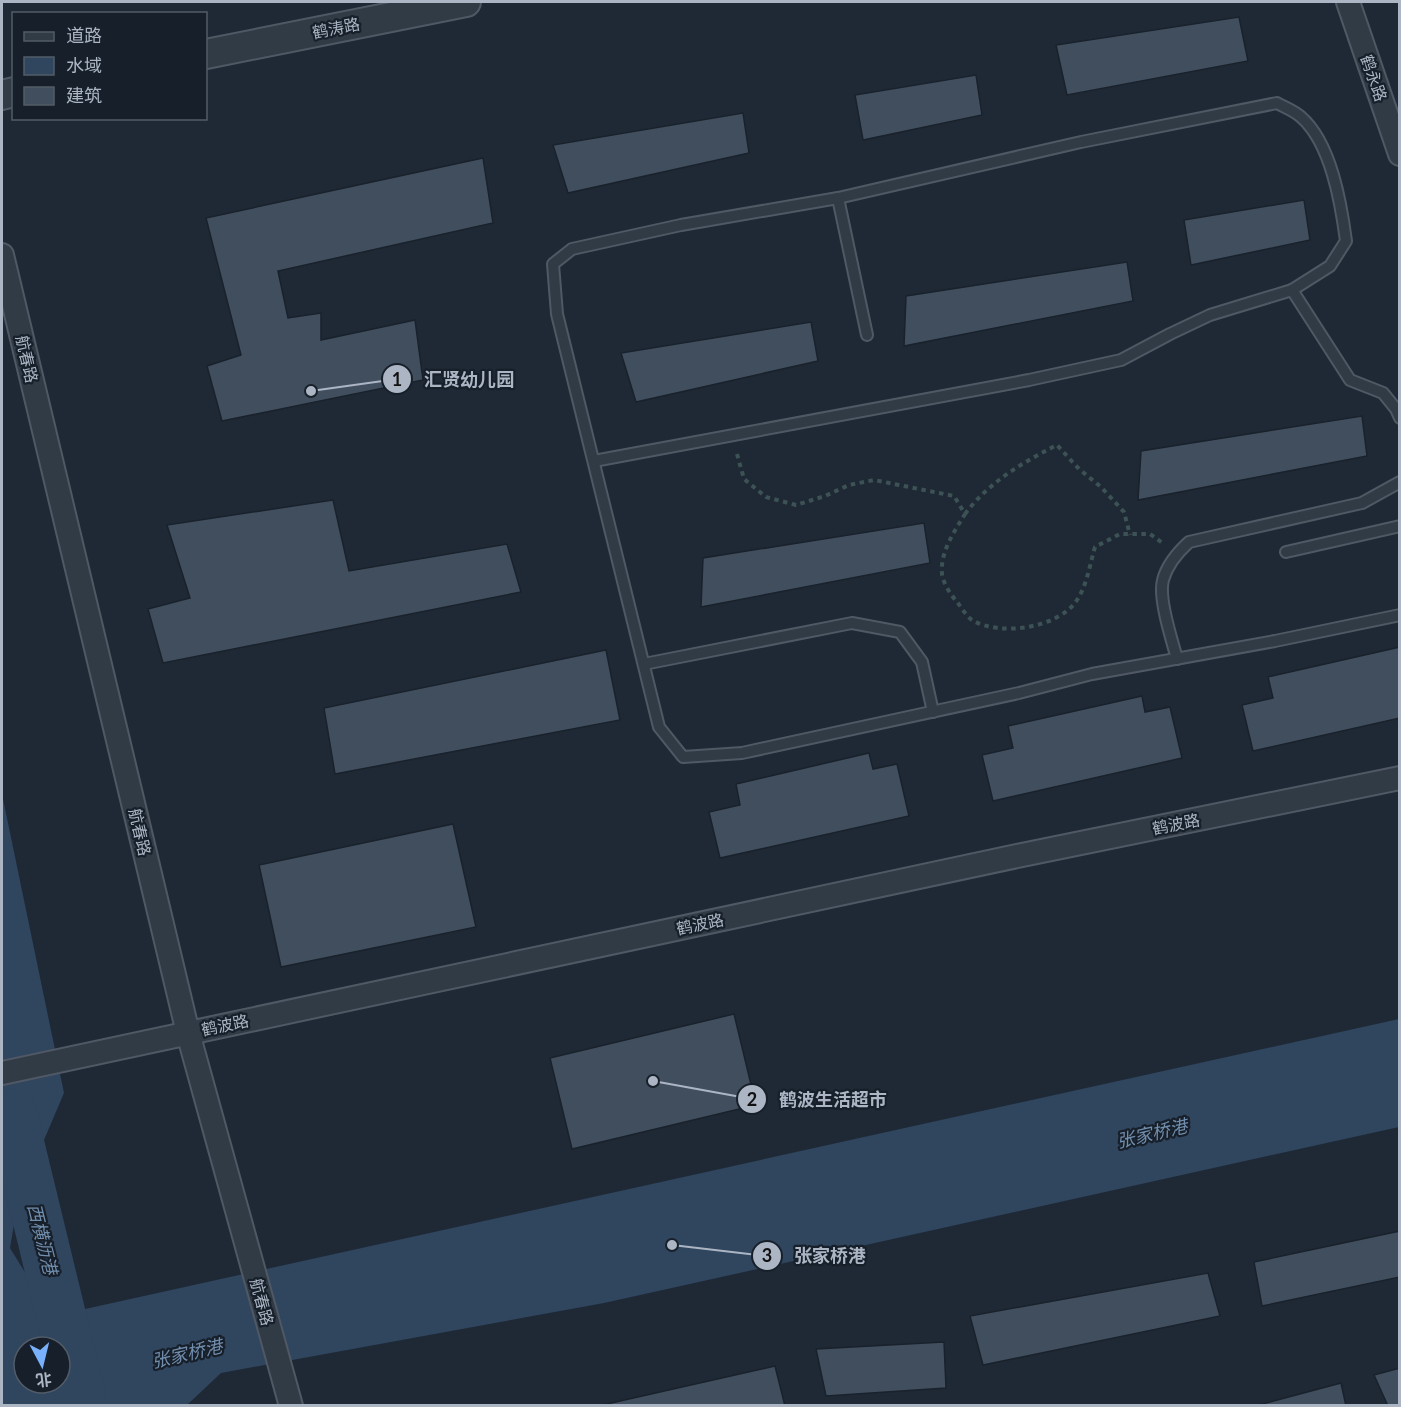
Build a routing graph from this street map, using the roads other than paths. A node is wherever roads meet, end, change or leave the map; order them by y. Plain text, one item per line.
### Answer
1 (466, 2) edge
2 (1348, 2) edge
3 (207, 54) edge
4 (1400, 154) edge
5 (838, 198) junction
6 (2, 255) edge
7 (1292, 290) junction
8 (867, 335) dead end
9 (1400, 418) edge
10 (594, 461) junction
11 (1400, 482) edge
12 (1400, 526) edge
13 (1286, 552) dead end
14 (1400, 615) edge
15 (1177, 659) junction
16 (644, 664) junction
17 (933, 712) junction
18 (1400, 778) edge
19 (188, 1033) junction
20 (2, 1073) edge
21 (291, 1406) edge

1 - 3 street, 鹤涛路
2 - 4 street, 鹤永路
5 - 7 lane
5 - 8 lane
5 - 10 lane
6 - 19 street, 航春路
7 - 9 lane
7 - 10 lane
10 - 16 lane
11 - 15 lane
12 - 13 lane
14 - 15 lane
15 - 17 lane
16 - 17 lane
16 - 17 lane
18 - 19 street, 鹤波路
19 - 20 street, 鹤波路
19 - 21 street, 航春路

